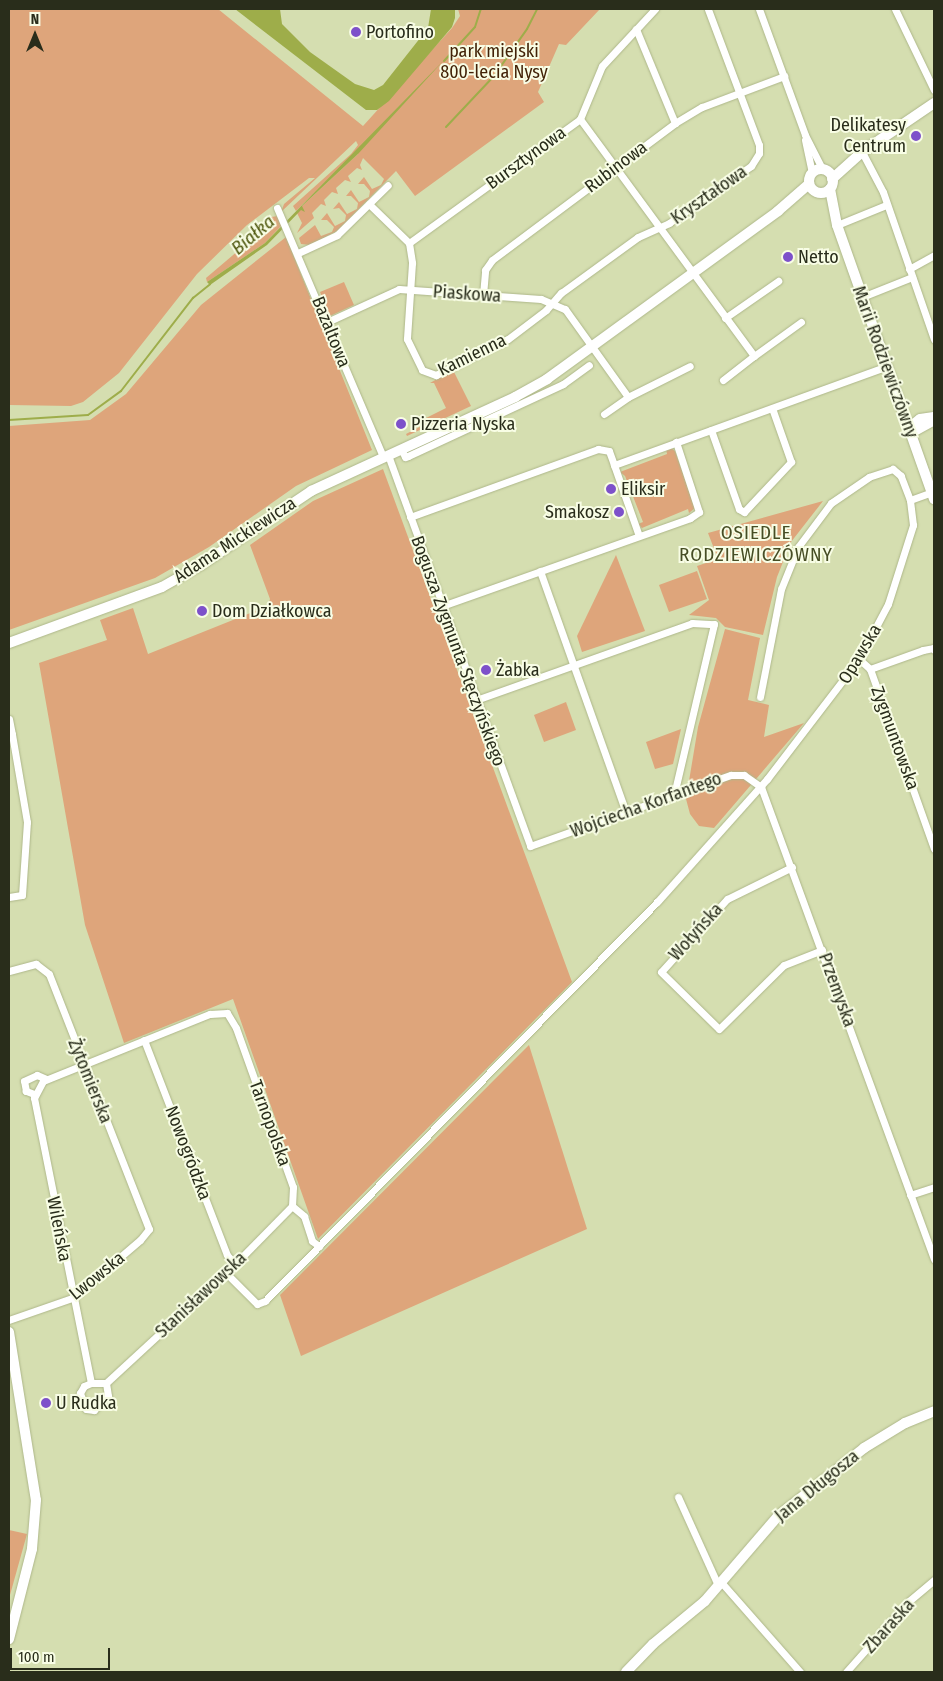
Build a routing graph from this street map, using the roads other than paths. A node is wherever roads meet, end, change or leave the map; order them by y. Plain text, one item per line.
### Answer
1 (654, 9) edge
2 (708, 9) edge
3 (759, 9) edge
4 (895, 9) edge
5 (636, 29) junction
6 (784, 76) junction
7 (934, 90) edge
8 (738, 92) junction
9 (934, 103) edge
10 (580, 119) junction
11 (675, 123) junction
12 (805, 135) junction
13 (862, 152) junction
14 (615, 168) junction
15 (828, 177) junction
16 (811, 178) junction
17 (388, 184) dead end
18 (818, 193) junction
19 (369, 204) junction
20 (886, 205) junction
21 (276, 208) dead end
22 (778, 211) junction
23 (837, 225) junction
24 (660, 228) junction
25 (409, 243) junction
26 (298, 253) junction
27 (934, 255) edge
28 (909, 269) junction
29 (693, 273) junction
30 (912, 277) junction
31 (778, 281) dead end
32 (410, 289) junction
33 (483, 295) junction
34 (862, 297) junction
35 (554, 303) junction
36 (726, 318) junction
37 (327, 322) junction
38 (801, 322) dead end
39 (934, 338) edge
40 (592, 347) junction
41 (754, 356) junction
42 (589, 365) dead end
43 (690, 366) dead end
44 (887, 366) junction
45 (555, 373) junction
46 (722, 380) dead end
47 (563, 384) junction
48 (628, 397) junction
49 (772, 408) junction
50 (902, 408) junction
51 (604, 414) dead end
52 (934, 418) edge
53 (920, 419) junction
54 (711, 430) junction
55 (910, 431) junction
56 (676, 442) junction
57 (402, 449) junction
58 (386, 456) junction
59 (614, 465) junction
60 (933, 496) edge
61 (910, 500) junction
62 (410, 517) junction
63 (638, 536) junction
64 (540, 571) junction
65 (442, 606) junction
66 (9, 643) edge
67 (934, 650) edge
68 (859, 659) junction
69 (574, 664) junction
70 (870, 669) junction
71 (760, 697) dead end
72 (476, 700) junction
73 (9, 719) edge
74 (10, 735) edge
75 (761, 787) junction
76 (674, 794) junction
77 (626, 812) junction
78 (530, 846) joint
79 (934, 849) edge
80 (792, 867) junction
81 (9, 898) edge
82 (822, 950) junction
83 (9, 971) edge
84 (144, 1040) junction
85 (83, 1064) junction
86 (46, 1079) junction
87 (34, 1094) junction
88 (934, 1187) edge
89 (910, 1195) junction
90 (292, 1206) junction
91 (149, 1229) joint
92 (319, 1246) junction
93 (934, 1259) edge
94 (235, 1264) junction
95 (226, 1273) junction
96 (72, 1298) junction
97 (9, 1320) edge
98 (9, 1332) edge
99 (91, 1383) junction
100 (106, 1383) junction
101 (934, 1411) edge
102 (678, 1497) dead end
103 (934, 1580) edge
104 (719, 1584) junction
105 (9, 1639) edge
106 (626, 1672) edge
107 (800, 1672) edge
108 (846, 1672) edge

1 - 5 street, Bursztynowa
2 - 8 street, Kryształowa
3 - 6 street
4 - 7 street
5 - 10 street, Bursztynowa
5 - 11 street
6 - 8 street, Rubinowa
6 - 12 street
8 - 11 street, Rubinowa
8 - 24 street, Kryształowa
9 - 13 street
10 - 14 street
10 - 25 street, Bursztynowa
11 - 14 street, Rubinowa
12 - 15 street
12 - 16 street
13 - 15 street
13 - 20 street
14 - 24 street
14 - 33 street, Rubinowa
15 - 16 street
15 - 18 street, Adama Mickiewicza
15 - 23 street, Marii Rodziewiczówny
16 - 18 street, Marii Rodziewiczówny
16 - 22 street, Adama Mickiewicza
17 - 19 street
18 - 22 street, Adama Mickiewicza
18 - 23 street, Marii Rodziewiczówny
19 - 25 street
19 - 26 street
20 - 23 street
20 - 28 street
21 - 26 street, Bazaltowa
22 - 29 street, Adama Mickiewicza
23 - 34 street, Marii Rodziewiczówny
24 - 29 street
24 - 35 street, Kryształowa
25 - 32 street, Kamienna
26 - 37 street, Bazaltowa
27 - 28 street
28 - 30 street
29 - 36 street
29 - 40 street, Adama Mickiewicza
30 - 34 street
30 - 39 street
31 - 36 street
32 - 33 street, Piaskowa
32 - 35 street, Kamienna
32 - 37 street, Piaskowa
33 - 35 street, Piaskowa
34 - 44 street, Marii Rodziewiczówny
35 - 40 street
36 - 41 street
37 - 58 street, Bazaltowa
38 - 41 street
40 - 45 street, Adama Mickiewicza
40 - 48 street
41 - 46 street
42 - 47 street, Adama Mickiewicza
43 - 48 street
44 - 49 street
44 - 50 street, Marii Rodziewiczówny
45 - 47 street
45 - 57 street, Adama Mickiewicza
47 - 57 street, Adama Mickiewicza
48 - 51 street
49 - 54 street
49 - 54 street
50 - 53 street
50 - 55 street, Marii Rodziewiczówny
52 - 53 street
52 - 55 street
53 - 55 street
54 - 56 street
55 - 60 street, Marii Rodziewiczówny
56 - 59 street
56 - 63 street
57 - 58 street, Adama Mickiewicza
58 - 62 street, Bogusza Zygmunta Stęczyńskiego
58 - 66 street, Adama Mickiewicza
59 - 62 street
59 - 63 street
60 - 61 street
61 - 68 street, Opawska
61 - 71 street, Opawska
62 - 65 street, Bogusza Zygmunta Stęczyńskiego
63 - 64 street
64 - 65 street
64 - 69 street
65 - 72 street, Bogusza Zygmunta Stęczyńskiego
67 - 70 street
68 - 70 street, Zygmuntowska
68 - 75 street, Opawska
69 - 72 street
69 - 76 street
69 - 77 street
70 - 79 street, Zygmuntowska
72 - 78 street, Bogusza Zygmunta Stęczyńskiego
73 - 74 street
74 - 81 street
75 - 76 street, Wojciecha Korfantego
75 - 80 street, Przemyska
75 - 92 street, Opawska
76 - 77 street, Wojciecha Korfantego
77 - 78 street, Wojciecha Korfantego
80 - 82 street, Przemyska
80 - 82 street, Wołyńska
82 - 89 street, Przemyska
83 - 85 street, Żytomierska
84 - 85 street
84 - 90 street, Tarnopolska
84 - 94 street, Nowogródzka
85 - 86 street
85 - 91 street, Żytomierska
86 - 87 street
86 - 87 street, Wileńska
87 - 96 street, Wileńska
88 - 89 street
89 - 93 street, Przemyska
90 - 92 street
90 - 94 street, Stanisławowska
91 - 96 street, Lwowska
92 - 95 street, Opawska
94 - 95 street, Stanisławowska
95 - 100 street, Stanisławowska
96 - 97 street, Lwowska
96 - 99 street, Wileńska
98 - 105 street
99 - 100 street
99 - 100 street
101 - 104 street, Jana Długosza
102 - 104 street
103 - 108 street, Zbaraska
104 - 106 street, Jana Długosza
104 - 107 street

